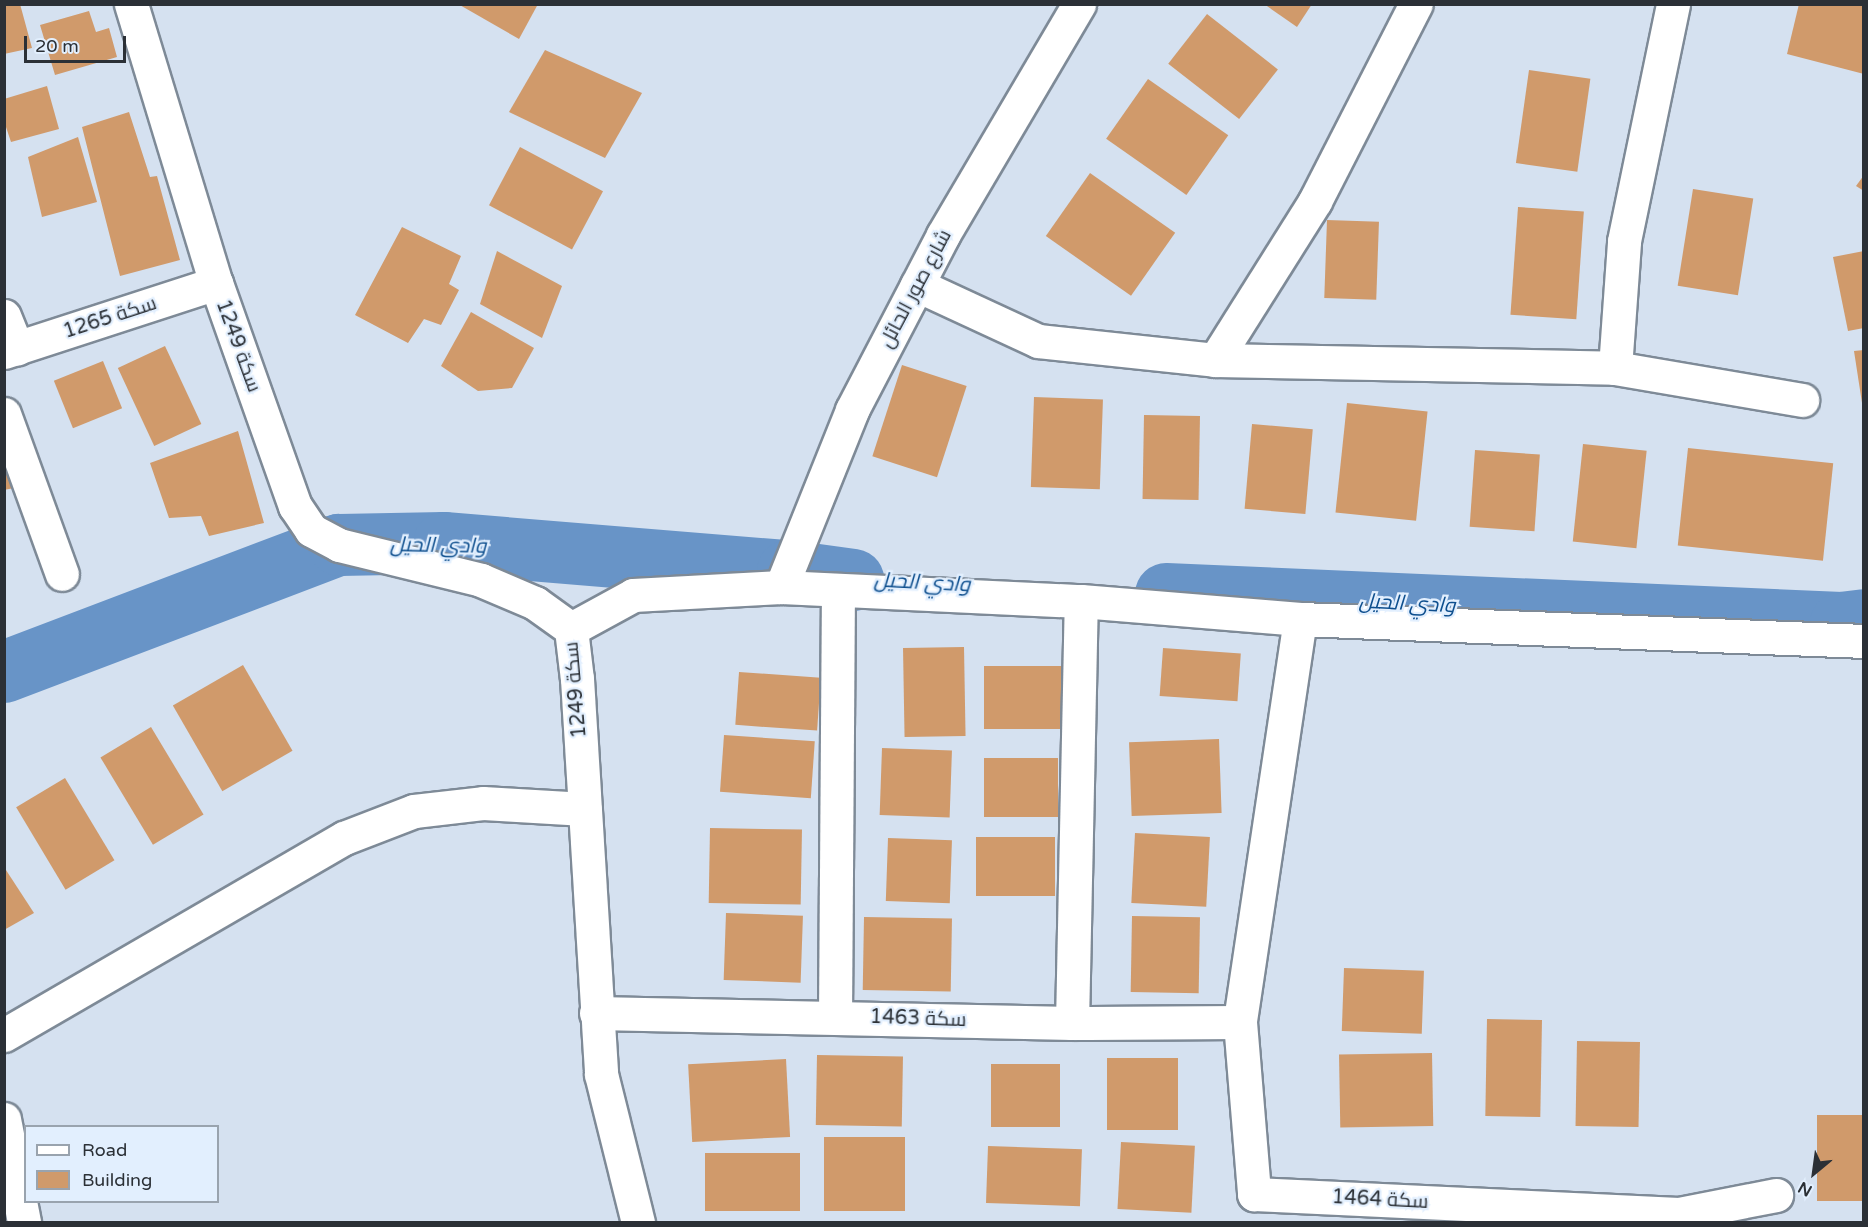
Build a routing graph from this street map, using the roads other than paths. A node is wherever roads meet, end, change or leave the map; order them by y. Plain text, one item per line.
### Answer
1 (130, 4) edge
2 (1079, 4) edge
3 (1416, 4) edge
4 (1673, 4) edge
5 (216, 283) junction
6 (918, 285) junction
7 (4, 316) edge
8 (11, 350) edge
9 (1215, 360) junction
10 (1616, 368) junction
11 (1802, 400) dead end
12 (4, 414) edge
13 (62, 574) dead end
14 (781, 588) junction
15 (838, 590) junction
16 (1081, 601) junction
17 (1300, 619) junction
18 (571, 629) junction
19 (1863, 641) edge
20 (585, 809) junction
21 (596, 1013) junction
22 (835, 1016) junction
23 (1240, 1022) junction
24 (1072, 1023) junction
25 (4, 1035) edge
26 (4, 1119) edge
27 (1776, 1195) dead end
28 (1679, 1218) edge
29 (24, 1222) edge
30 (638, 1222) edge

1 - 5 street, سكة 1249
2 - 6 street, شارع صور الحائل
3 - 9 street
4 - 10 street
5 - 8 street, سكة 1265
5 - 18 street, سكة 1249
6 - 9 street
6 - 14 street, شارع صور الحائل
7 - 8 street
9 - 10 street
10 - 11 street
12 - 13 street
14 - 15 street
14 - 18 street
15 - 16 street
15 - 22 street
16 - 17 street
16 - 24 street
17 - 19 street
17 - 23 street
18 - 20 street, سكة 1249
20 - 21 street, سكة 1249
20 - 25 street
21 - 22 street, سكة 1463
21 - 30 street, سكة 1249
22 - 24 street, سكة 1463
23 - 24 street, سكة 1463
23 - 28 street, سكة 1464
26 - 29 street
27 - 28 street, سكة 1464

